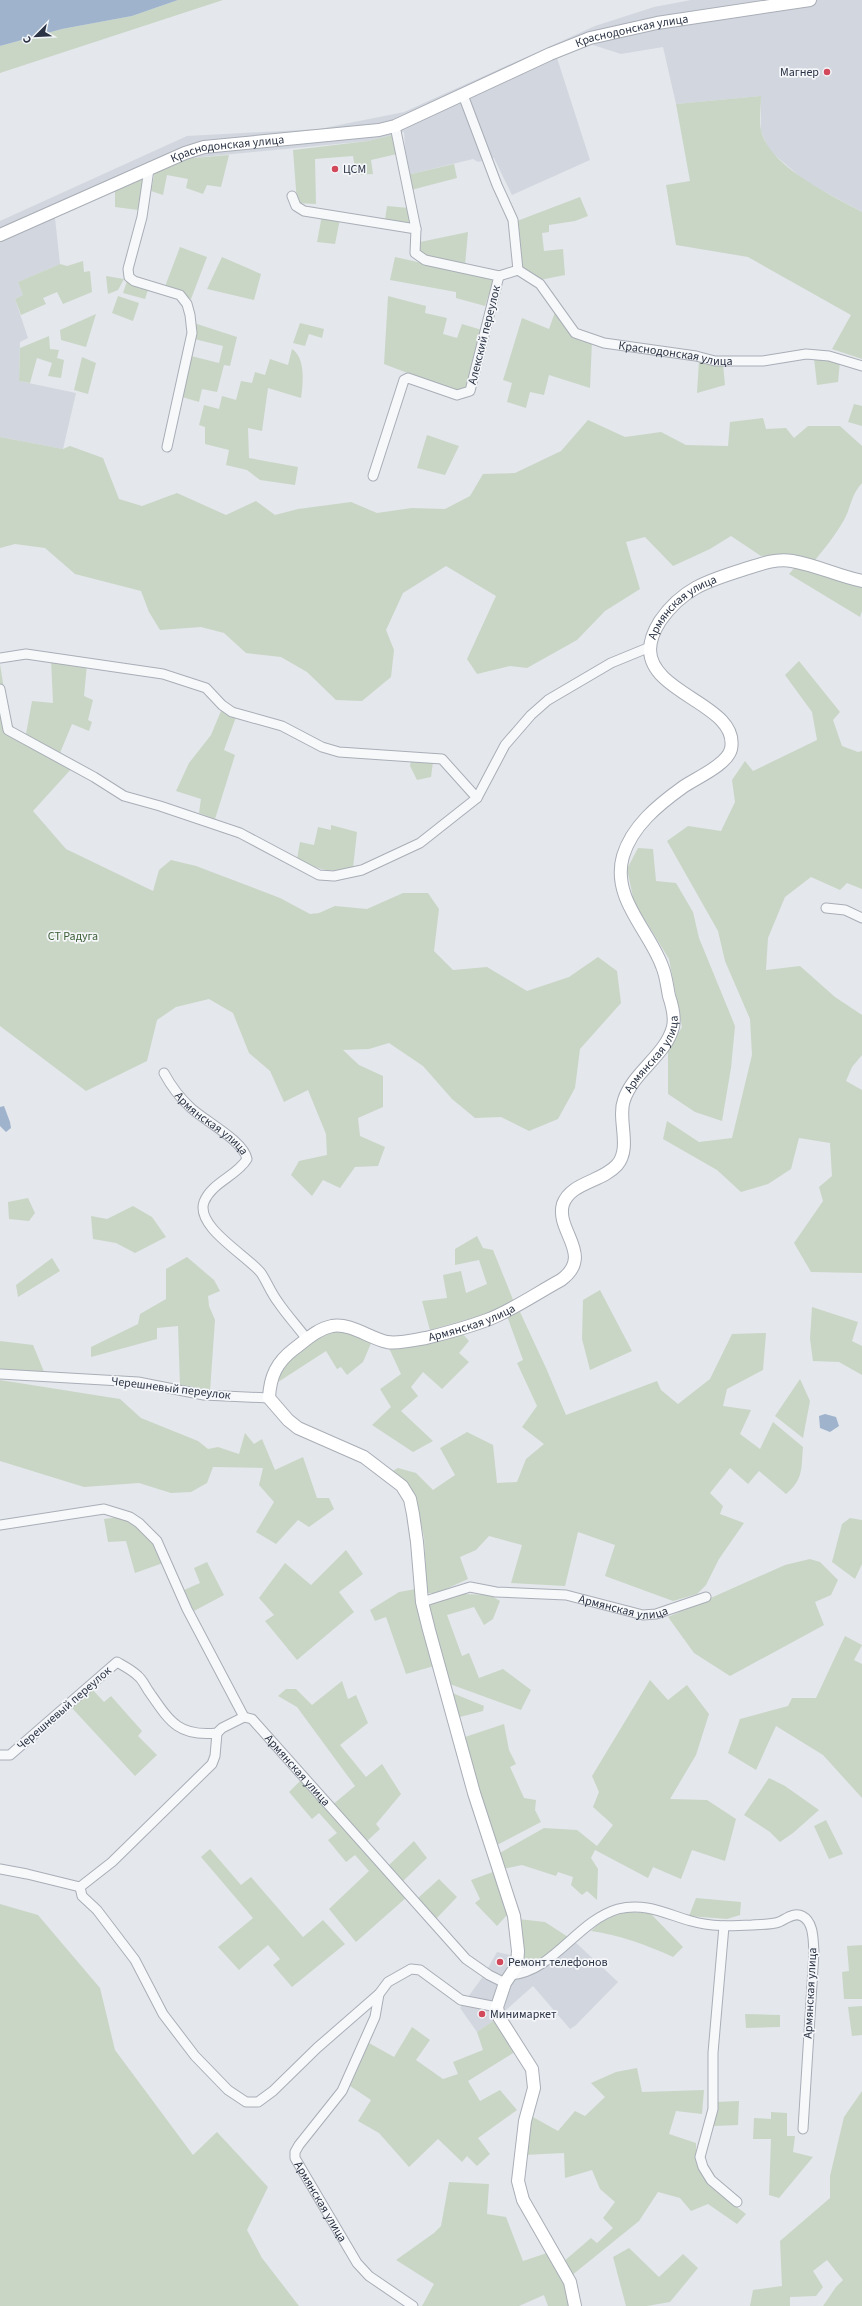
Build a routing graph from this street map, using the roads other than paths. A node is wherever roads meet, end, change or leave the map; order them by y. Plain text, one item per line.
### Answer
1 (810, 0) edge
2 (463, 95) junction
3 (395, 126) junction
4 (150, 169) junction
5 (292, 196) dead end
6 (416, 229) junction
7 (0, 235) edge
8 (518, 270) junction
9 (499, 276) junction
10 (862, 366) edge
11 (167, 447) dead end
12 (373, 476) dead end
13 (862, 581) edge
14 (650, 647) junction
15 (0, 658) edge
16 (0, 689) edge
17 (477, 798) junction
18 (826, 908) dead end
19 (862, 918) edge
20 (164, 1073) dead end
21 (306, 1338) junction
22 (0, 1374) edge
23 (269, 1398) junction
24 (0, 1525) edge
25 (706, 1597) dead end
26 (422, 1602) junction
27 (244, 1717) junction
28 (217, 1733) junction
29 (0, 1755) edge
30 (0, 1870) edge
31 (80, 1887) junction
32 (724, 1926) junction
33 (508, 1979) junction
34 (380, 1994) junction
35 (497, 2007) junction
36 (803, 2130) dead end
37 (737, 2202) dead end
38 (413, 2306) edge
39 (575, 2306) edge

1 - 2 street, Краснодонская улица
2 - 3 street, Краснодонская улица
2 - 8 street
3 - 4 street, Краснодонская улица
3 - 6 street
4 - 7 street, Краснодонская улица
4 - 11 street
5 - 6 street
6 - 9 street
8 - 9 street
8 - 10 street, Краснодонская улица
9 - 12 street, Алекский переулок
13 - 14 street, Армянская улица
14 - 17 street
14 - 21 street, Армянская улица
15 - 17 street
16 - 17 street
18 - 19 street
20 - 21 street, Армянская улица
21 - 23 street, Армянская улица
22 - 23 street, Черешневый переулок
23 - 26 street
24 - 27 street, Армянская улица
25 - 26 street, Армянская улица
26 - 33 street
27 - 28 street, Черешневый переулок
27 - 33 street, Армянская улица
28 - 29 street, Черешневый переулок
28 - 31 street
30 - 31 street
31 - 34 street, Армянская улица
32 - 33 street, Армянская улица
32 - 36 street, Армянская улица
32 - 37 street
33 - 35 street
34 - 35 street, Армянская улица
34 - 38 street, Армянская улица
35 - 39 street

